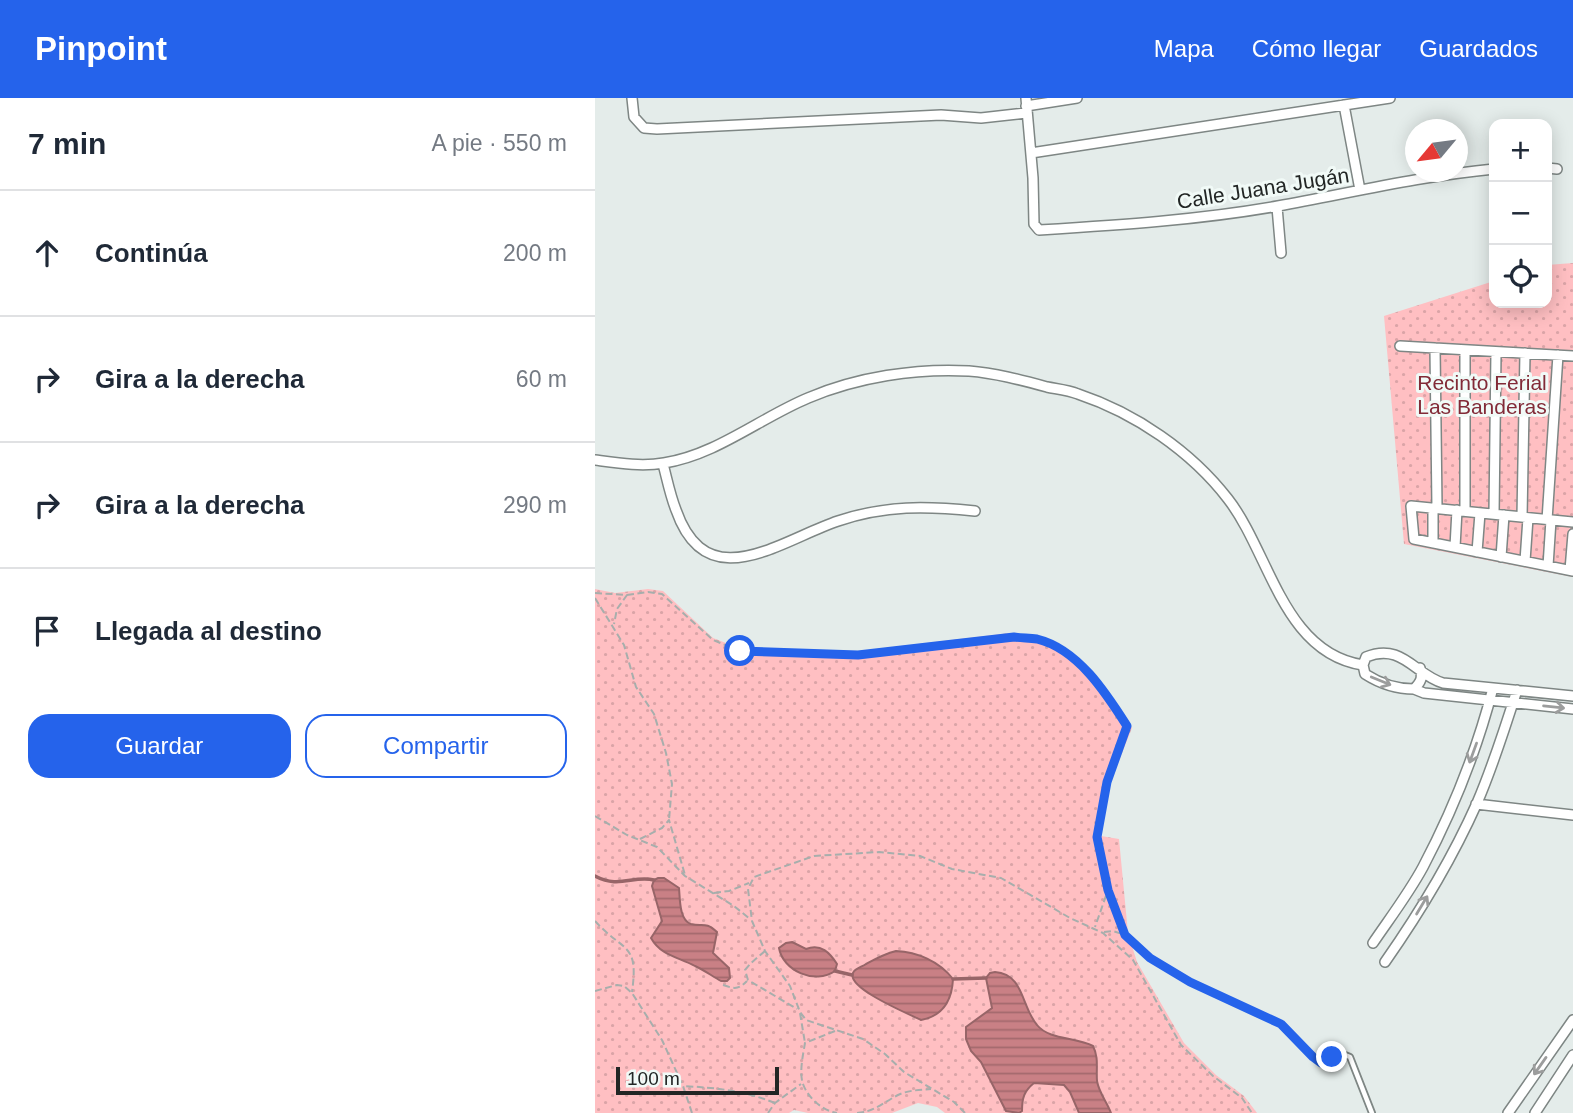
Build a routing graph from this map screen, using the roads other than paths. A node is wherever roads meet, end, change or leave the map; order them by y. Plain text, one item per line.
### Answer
1 (632, 98) edge
2 (1077, 98) edge
3 (1390, 98) edge
4 (1343, 105) junction
5 (1026, 106) edge
6 (1031, 153) junction
7 (1489, 169) edge
8 (1360, 190) junction
9 (1276, 206) junction
10 (1281, 253) dead end
11 (1400, 346) dead end
12 (1435, 348) junction
13 (1465, 350) junction
14 (1496, 352) junction
15 (1525, 353) junction
16 (1558, 355) junction
17 (1573, 356) edge
18 (595, 460) edge
19 (663, 464) junction
20 (1435, 508) junction
21 (975, 511) dead end
22 (1461, 511) junction
23 (1479, 513) junction
24 (1499, 515) junction
25 (1525, 518) junction
26 (1549, 520) junction
27 (1573, 523) edge
28 (1573, 534) edge
29 (1433, 543) junction
30 (1455, 547) junction
31 (1477, 552) junction
32 (1501, 557) junction
33 (1525, 561) junction
34 (1548, 566) junction
35 (1572, 571) edge
36 (1363, 665) junction
37 (1420, 668) junction
38 (1493, 688) junction
39 (1414, 689) junction
40 (1517, 690) junction
41 (1573, 696) edge
42 (1490, 700) junction
43 (1513, 702) junction
44 (1573, 709) edge
45 (1476, 804) junction
46 (1573, 814) edge
47 (1422, 869) junction
48 (1438, 879) junction
49 (1373, 943) dead end
50 (1385, 962) dead end
51 (1573, 1020) edge
52 (1573, 1055) edge
53 (1332, 1057) road end
54 (1372, 1113) edge
55 (1508, 1113) edge
56 (1535, 1113) edge

1 - 5 street
2 - 5 street
3 - 4 street
4 - 6 street
4 - 8 street
5 - 6 street
6 - 9 street, Calle Juana Jugán
7 - 8 street, Calle Juana Jugán
8 - 9 street, Calle Juana Jugán
9 - 10 street
11 - 12 street
12 - 13 street
12 - 20 street
13 - 14 street
13 - 22 street
14 - 15 street
14 - 24 street
15 - 16 street
15 - 25 street
16 - 17 street
16 - 26 street
18 - 19 street
19 - 21 street
19 - 36 street
20 - 22 street
20 - 29 street
20 - 29 street
22 - 23 street
22 - 30 street
23 - 24 street
23 - 31 street
24 - 25 street
24 - 32 street
25 - 26 street
25 - 33 street
26 - 27 street
26 - 34 street
28 - 35 street
29 - 30 street
30 - 31 street
31 - 32 street
32 - 33 street
33 - 34 street
34 - 35 street
36 - 37 street
36 -> 39 street
37 - 38 street
37 - 39 street
38 - 40 street
38 - 42 street
39 - 42 street
40 - 41 street
40 - 43 street
42 - 43 street
42 -> 47 street
43 -> 44 street
43 - 45 street
45 - 46 street
45 - 48 street
47 - 48 street
47 - 49 street
50 -> 48 street
51 -> 55 street
52 - 56 street
53 - 54 lane

